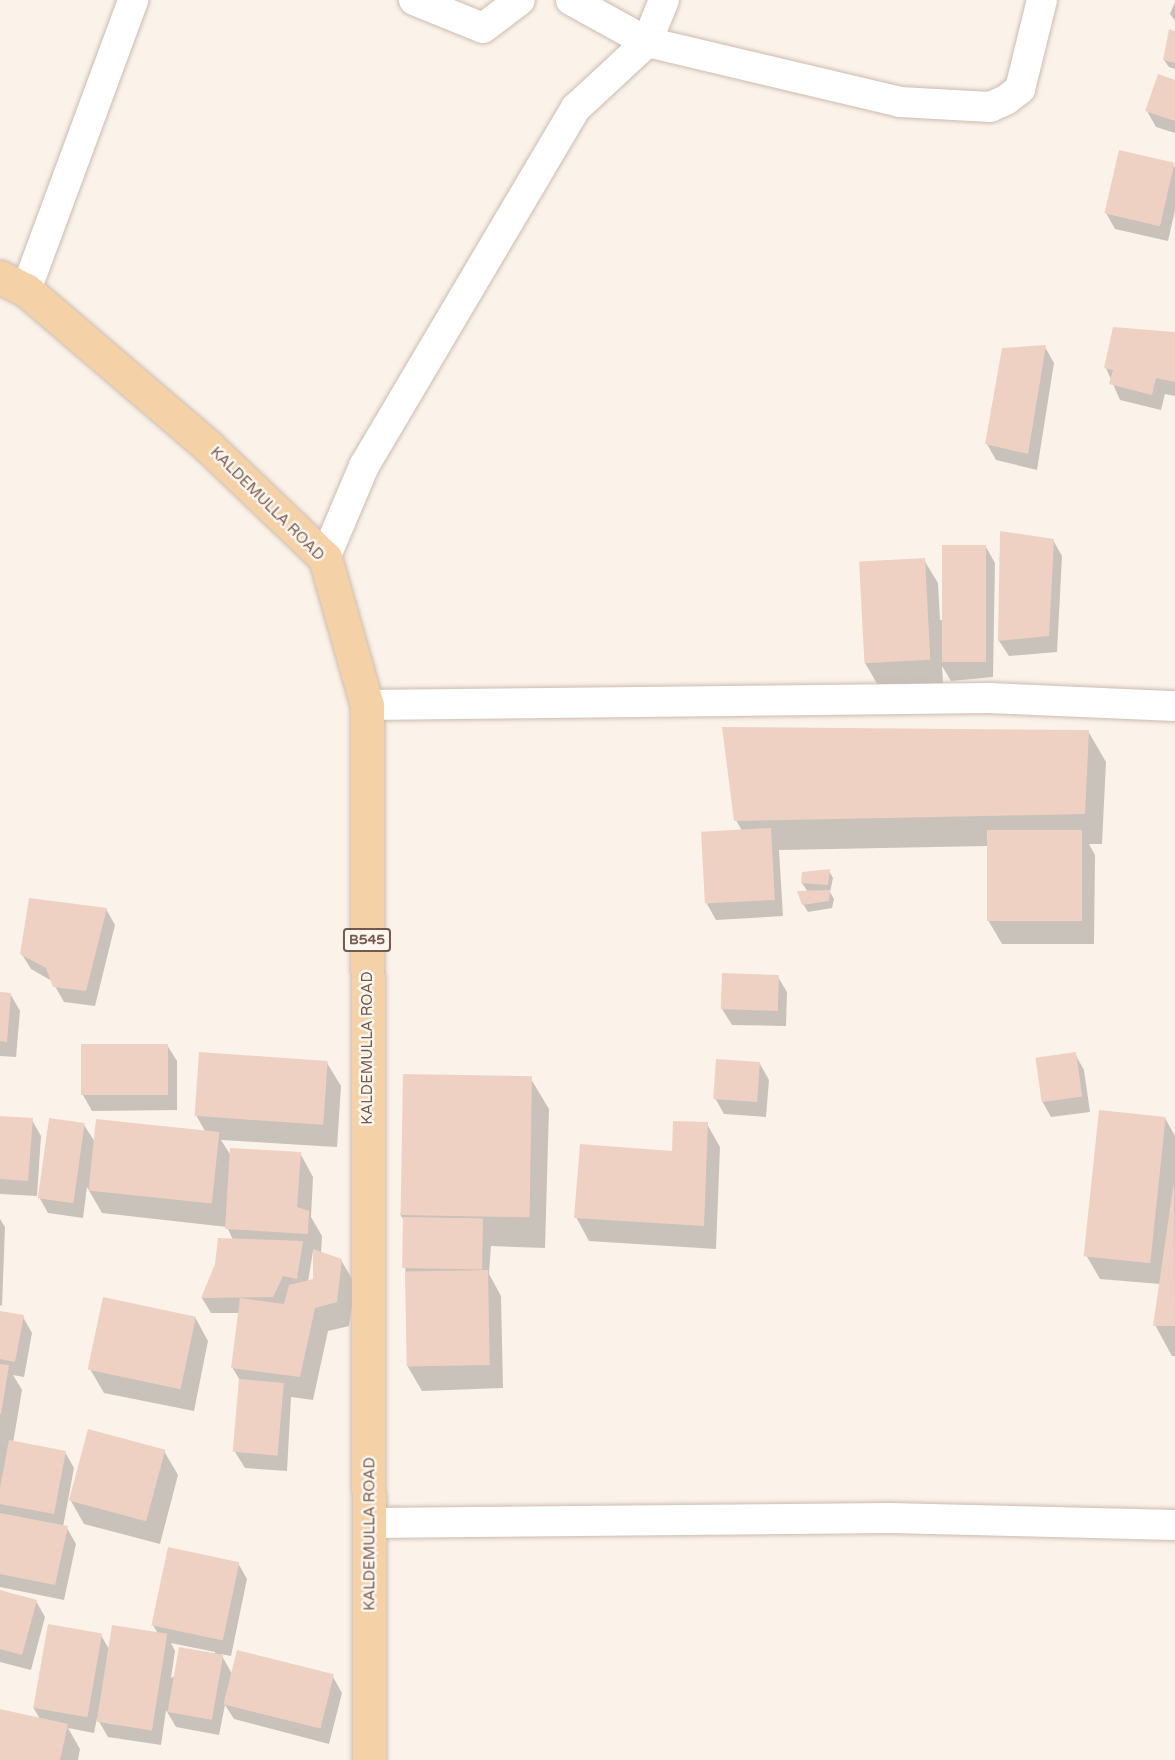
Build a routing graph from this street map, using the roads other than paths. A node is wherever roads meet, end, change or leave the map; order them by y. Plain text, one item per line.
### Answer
1 (133, 0) edge
2 (414, 0) edge
3 (520, 0) edge
4 (571, 0) edge
5 (664, 0) edge
6 (1042, 0) edge
7 (647, 42) junction
8 (13, 283) edge
9 (325, 558) junction
10 (368, 705) junction
11 (1175, 706) edge
12 (370, 1523) junction
13 (1175, 1525) edge
14 (369, 1760) edge

1 - 8 street
2 - 3 street
4 - 7 street
5 - 7 street
6 - 7 street
7 - 9 street
8 - 9 main road, KALDEMULLA ROAD / B545
9 - 10 main road, KALDEMULLA ROAD / B545
10 - 11 street
10 - 12 main road, KALDEMULLA ROAD / B545
12 - 13 street
12 - 14 main road, KALDEMULLA ROAD / B545

